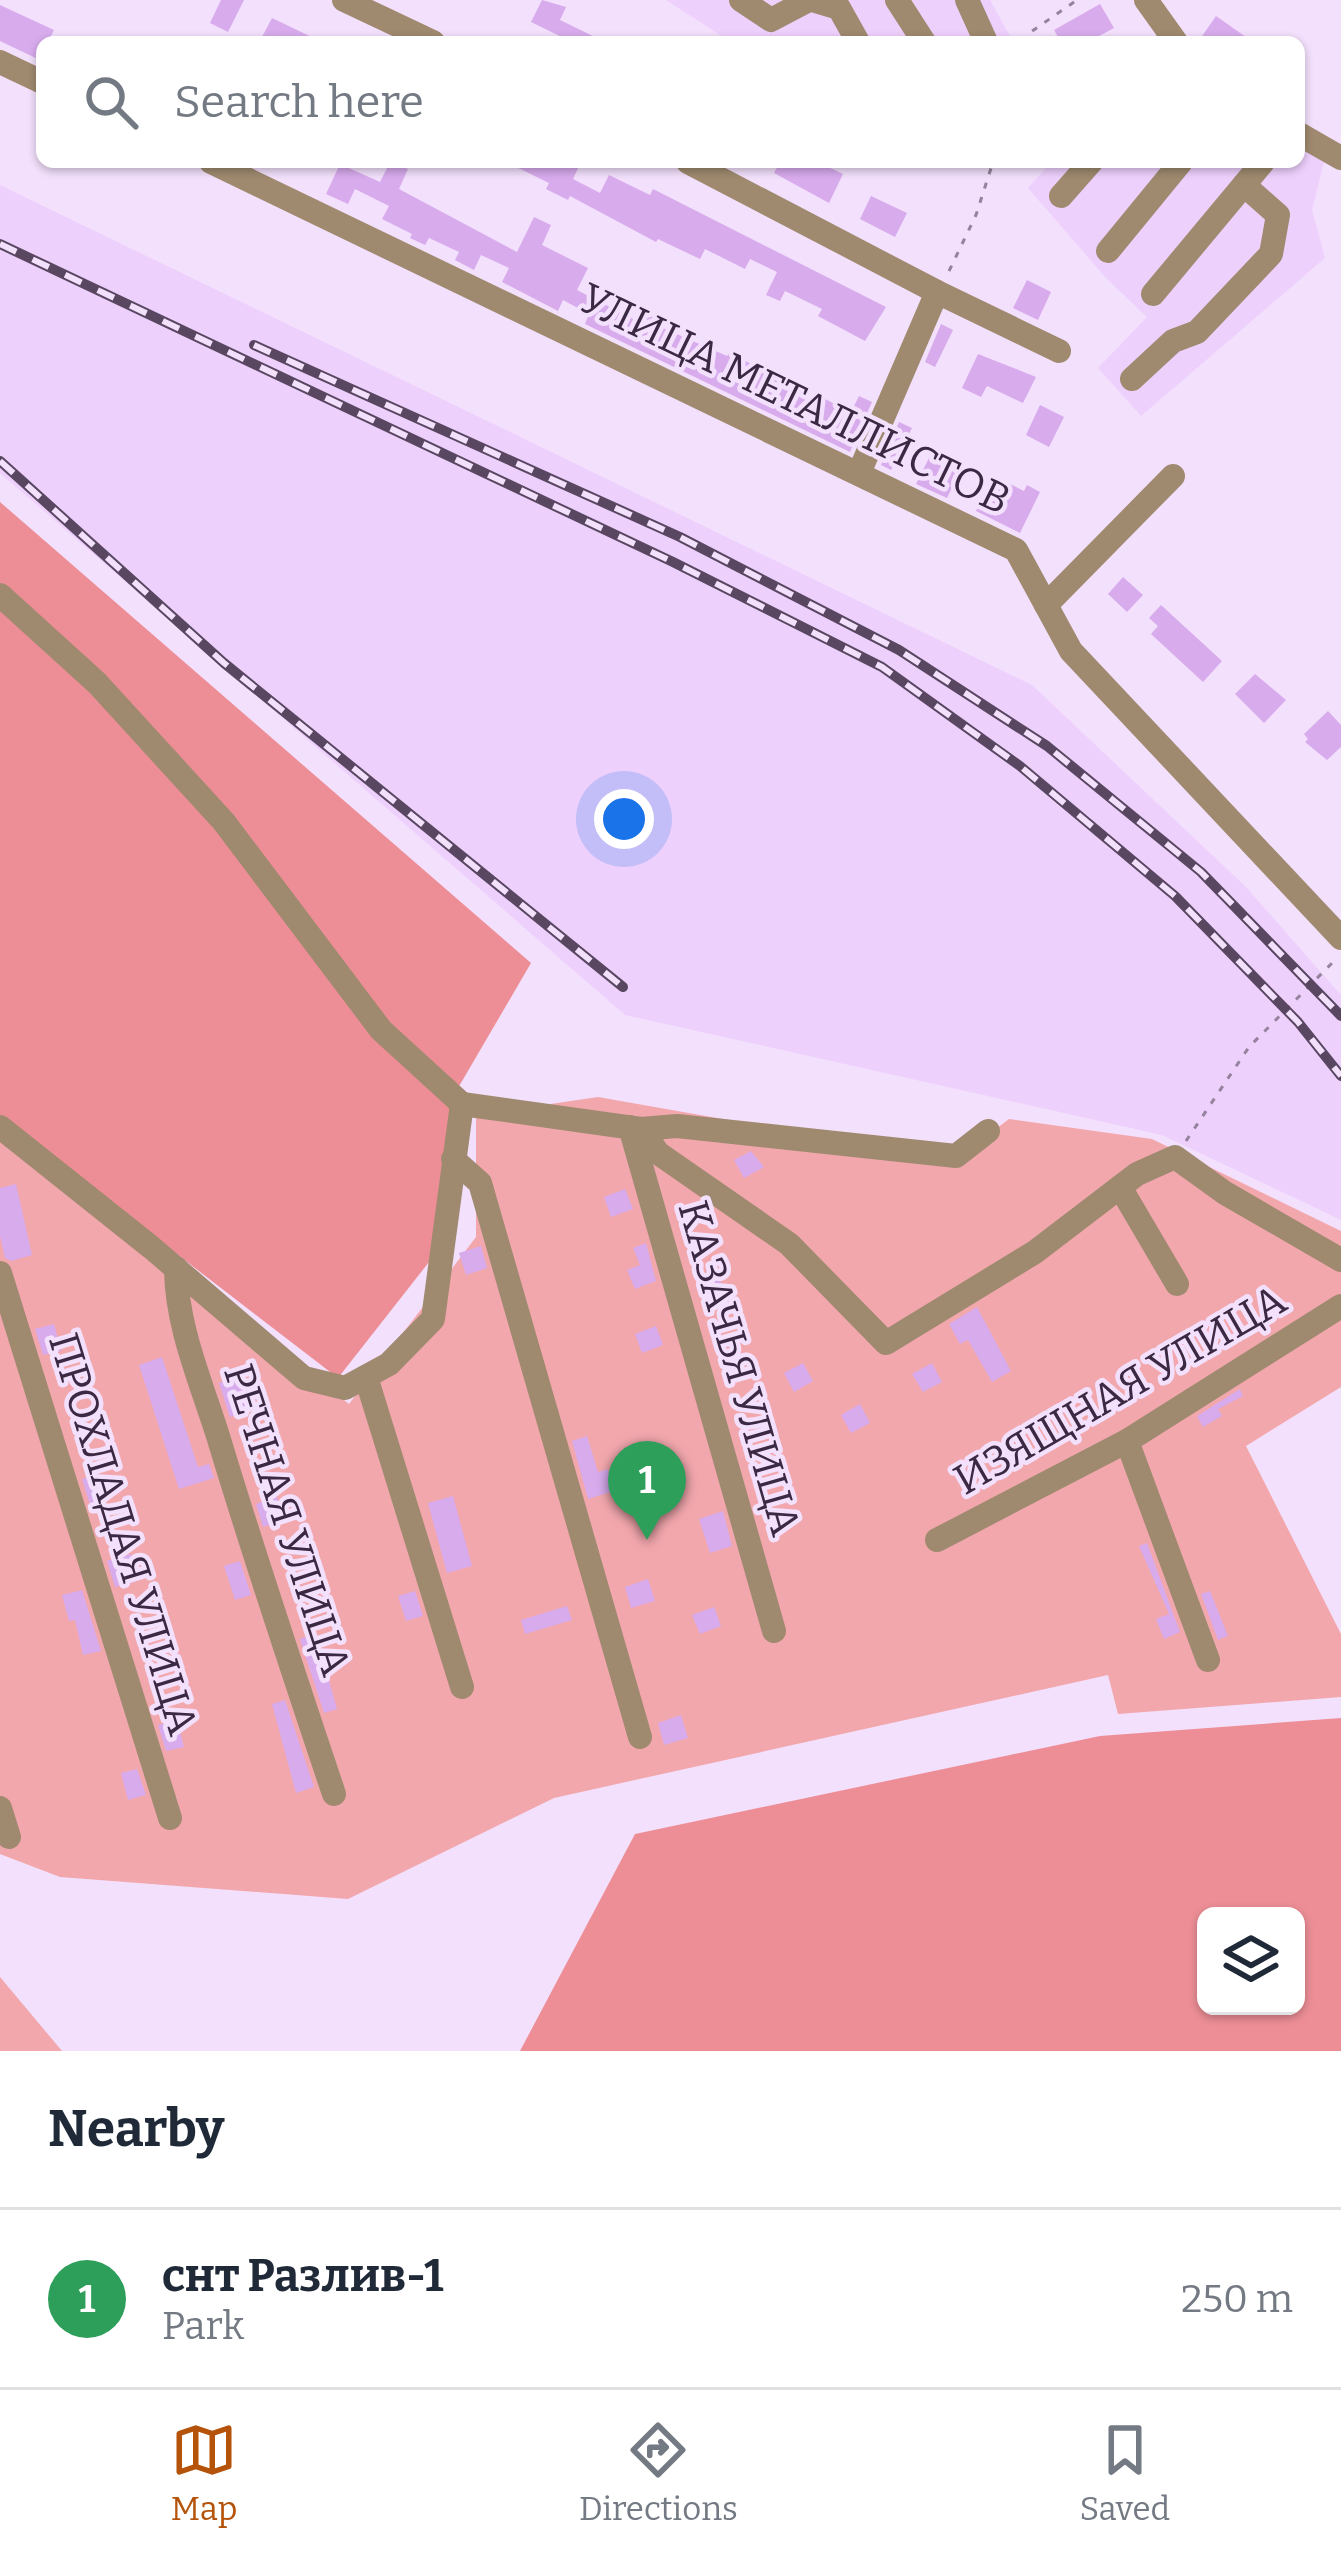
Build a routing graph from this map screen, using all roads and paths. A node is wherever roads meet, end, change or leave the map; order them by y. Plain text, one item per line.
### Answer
1 (344, 0) edge
2 (741, 0) edge
3 (810, 0) edge
4 (897, 0) edge
5 (967, 0) edge
6 (1077, 0) edge
7 (1146, 0) edge
8 (842, 4) edge
9 (420, 36) edge
10 (855, 36) edge
11 (920, 36) edge
12 (983, 36) edge
13 (1025, 36) edge
14 (1172, 36) edge
15 (0, 62) edge
16 (36, 79) edge
17 (1305, 137) edge
18 (1341, 158) edge
19 (224, 168) edge
20 (699, 168) edge
21 (991, 168) edge
22 (1086, 168) edge
23 (1176, 168) edge
24 (1251, 170) edge
25 (1061, 196) dead end
26 (1108, 251) dead end
27 (937, 292) junction
28 (1154, 294) dead end
29 (1059, 350) dead end
30 (1132, 379) dead end
31 (860, 473) junction
32 (1173, 476) dead end
33 (0, 595) edge
34 (1046, 604) junction
35 (1341, 938) edge
36 (1341, 954) edge
37 (463, 1104) junction
38 (0, 1127) edge
39 (636, 1128) junction
40 (988, 1131) dead end
41 (1175, 1156) junction
42 (453, 1159) junction
43 (1120, 1187) junction
44 (1341, 1260) edge
45 (176, 1268) junction
46 (0, 1273) edge
47 (1177, 1284) dead end
48 (1341, 1306) edge
49 (366, 1377) junction
50 (1127, 1442) junction
51 (937, 1540) dead end
52 (774, 1631) dead end
53 (1208, 1660) dead end
54 (462, 1687) dead end
55 (640, 1738) dead end
56 (334, 1794) dead end
57 (0, 1808) edge
58 (170, 1818) dead end
59 (9, 1837) dead end

1 - 9 street
2 - 3 street
3 - 8 street
4 - 11 street
5 - 12 street
6 - 13 path
7 - 14 street
8 - 10 street
15 - 16 street
17 - 18 street
19 - 31 street, УЛИЦА МЕТАЛЛИСТОВ
20 - 27 street
21 - 27 path
22 - 25 street
23 - 26 street
24 - 28 street
24 - 30 street
27 - 29 street
27 - 31 street
31 - 34 street, УЛИЦА МЕТАЛЛИСТОВ
32 - 34 street
33 - 37 street
34 - 35 street, УЛИЦА МЕТАЛЛИСТОВ
36 - 41 path
37 - 39 street
37 - 42 street
38 - 45 street
39 - 40 street
39 - 43 street
39 - 52 street, КАЗАЧЬЯ УЛИЦА
41 - 43 street
41 - 44 street, ИЗЯЩНАЯ УЛИЦА
42 - 49 street
42 - 55 street
43 - 47 street
45 - 49 street
45 - 56 street, РЕЧНАЯ УЛИЦА
46 - 58 street, ПРОХЛАДАЯ УЛИЦА
48 - 50 street, ИЗЯЩНАЯ УЛИЦА
49 - 54 street
50 - 51 street, ИЗЯЩНАЯ УЛИЦА
50 - 53 street
57 - 59 street

